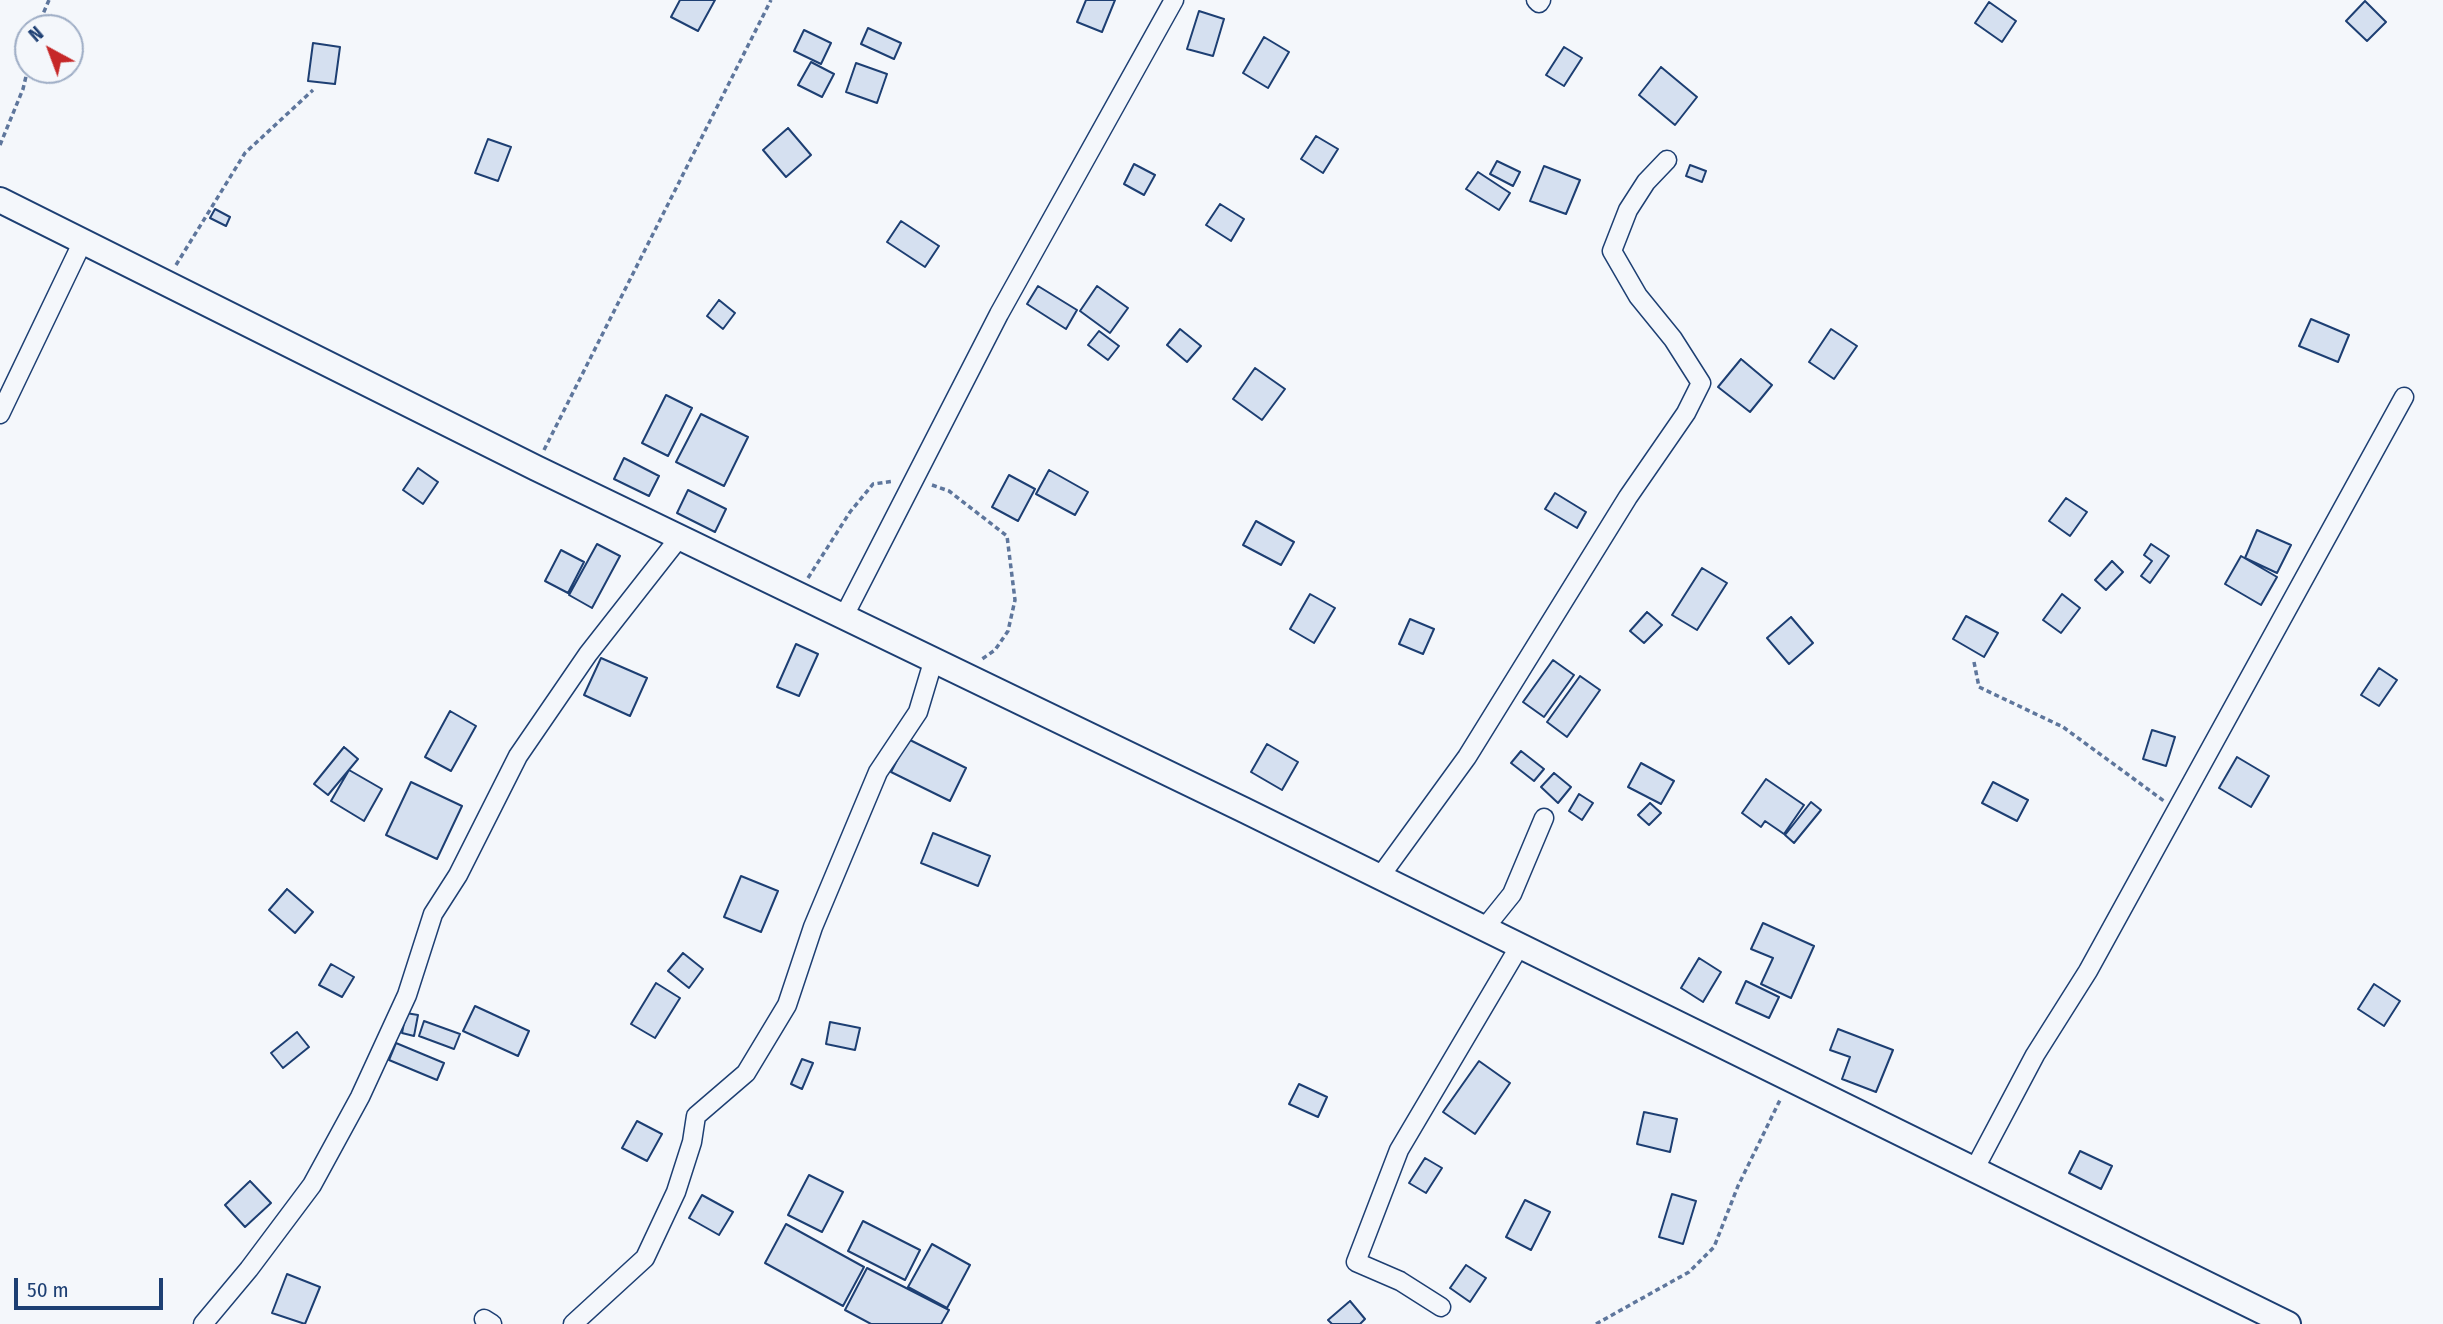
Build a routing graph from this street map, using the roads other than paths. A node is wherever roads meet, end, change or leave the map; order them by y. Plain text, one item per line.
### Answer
1 (1174, 0) edge
2 (1667, 160) dead end
3 (0, 200) edge
4 (83, 241) junction
5 (2404, 397) dead end
6 (0, 414) edge
7 (679, 538) junction
8 (843, 618) junction
9 (933, 662) junction
10 (1544, 818) dead end
11 (1379, 878) junction
12 (1483, 930) junction
13 (1518, 947) junction
14 (1974, 1170) junction
15 (1441, 1307) dead end
16 (203, 1324) edge
17 (573, 1324) edge
18 (2288, 1324) edge

1 - 8 street
2 - 11 street
3 - 4 street
4 - 6 street
4 - 7 street
5 - 14 street
7 - 8 street
7 - 16 street
8 - 9 street
9 - 11 street
9 - 17 street
10 - 12 street
11 - 12 street
12 - 13 street
13 - 14 street
13 - 15 street
14 - 18 street

